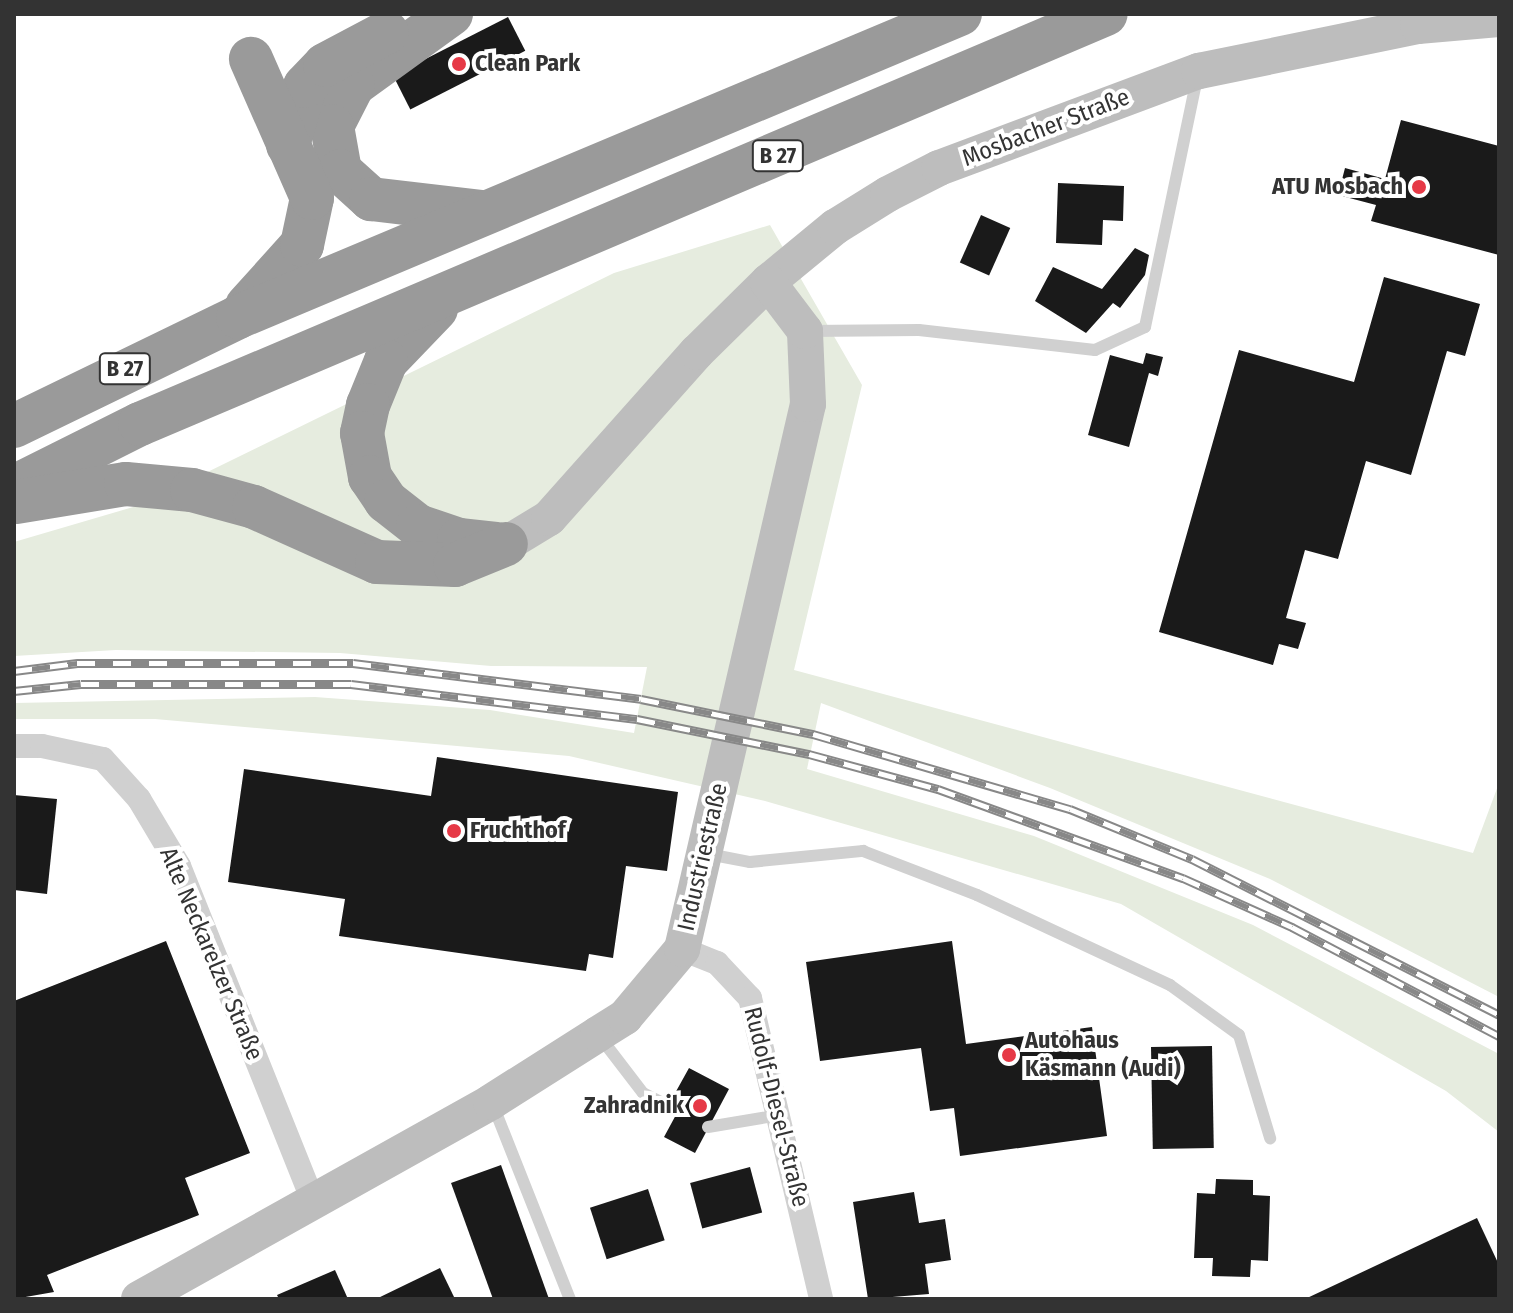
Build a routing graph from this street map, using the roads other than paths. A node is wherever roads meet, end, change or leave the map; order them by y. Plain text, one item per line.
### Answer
1 (426, 14) edge
2 (451, 14) edge
3 (960, 14) edge
4 (1106, 14) edge
5 (1499, 19) edge
6 (251, 59) dead end
7 (1199, 71) junction
8 (288, 145) junction
9 (488, 212) junction
10 (768, 282) junction
11 (449, 296) junction
12 (238, 317) junction
13 (805, 331) junction
14 (14, 426) edge
15 (14, 487) edge
16 (14, 503) edge
17 (506, 544) junction
18 (14, 746) edge
19 (705, 854) junction
20 (682, 949) junction
21 (598, 1034) junction
22 (491, 1102) junction
23 (678, 1111) dead end
24 (780, 1115) junction
25 (708, 1127) dead end
26 (1270, 1138) dead end
27 (313, 1201) junction
28 (139, 1299) edge
29 (570, 1299) edge
30 (821, 1299) edge

1 - 8 highway
2 - 9 highway
3 - 9 highway, B 27
4 - 11 highway, B 27
5 - 7 street, Mosbacher Straße
6 - 8 highway
7 - 10 street, Mosbacher Straße
7 - 13 lane
8 - 12 highway
9 - 12 highway, B 27
10 - 13 street
10 - 17 street, Mosbacher Straße
11 - 15 highway, B 27
11 - 17 highway
12 - 14 highway, B 27
13 - 19 street, Industriestraße
16 - 17 highway
18 - 27 street, Alte Neckarelzer Straße
19 - 20 street, Industriestraße
19 - 26 lane
20 - 21 street, Industriestraße
20 - 24 street, Rudolf-Diesel-Straße
21 - 22 street, Industriestraße
21 - 23 lane
22 - 27 street, Industriestraße
22 - 29 lane
24 - 25 lane
24 - 30 street, Rudolf-Diesel-Straße
27 - 28 street, Industriestraße

